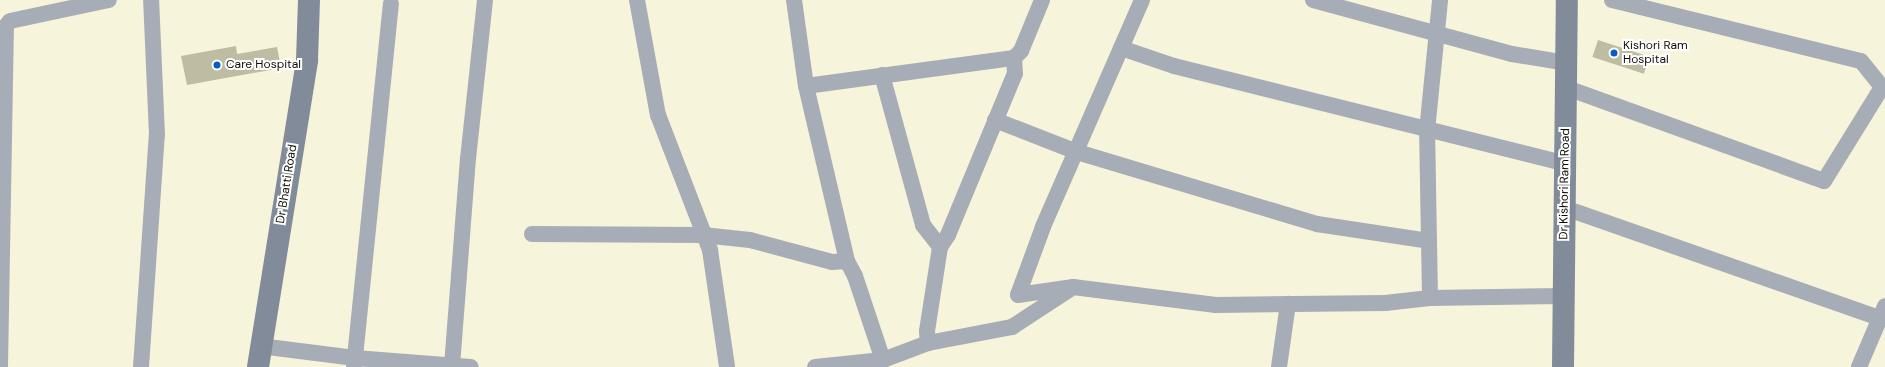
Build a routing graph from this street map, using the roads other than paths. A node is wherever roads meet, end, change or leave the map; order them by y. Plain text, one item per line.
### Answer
1 (109, 0) edge
2 (151, 0) edge
3 (309, 0) edge
4 (485, 0) edge
5 (632, 0) edge
6 (794, 0) edge
7 (1042, 0) edge
8 (1142, 0) edge
9 (1313, 0) edge
10 (1440, 0) edge
11 (1568, 0) edge
12 (1612, 0) edge
13 (391, 4) dead end
14 (1437, 33) junction
15 (1121, 48) junction
16 (1014, 58) junction
17 (1567, 63) junction
18 (882, 75) junction
19 (806, 86) junction
20 (1883, 86) edge
21 (1566, 88) junction
22 (995, 120) junction
23 (1427, 131) junction
24 (1077, 152) junction
25 (1566, 164) junction
26 (1565, 208) junction
27 (532, 234) dead end
28 (703, 235) junction
29 (1429, 241) junction
30 (940, 247) junction
31 (847, 261) junction
32 (1073, 287) junction
33 (1564, 296) junction
34 (1430, 298) junction
35 (1288, 304) junction
36 (1882, 312) edge
37 (928, 343) junction
38 (260, 346) junction
39 (883, 360) junction
40 (354, 362) edge
41 (846, 365) edge
42 (452, 366) junction
43 (0, 367) edge
44 (141, 367) edge
45 (258, 367) edge
46 (468, 367) edge
47 (471, 367) edge
48 (727, 367) edge
49 (816, 367) edge
50 (1279, 367) edge
51 (1563, 367) edge
52 (1859, 367) edge

1 - 43 street
2 - 44 street
3 - 38 street, Dr Bhatti Road
4 - 42 street
5 - 28 street
6 - 19 street
7 - 16 street
8 - 15 street
9 - 14 street
10 - 14 street
11 - 17 street, Dr Kishori Ram Road
12 - 20 street
13 - 40 street
14 - 17 street
14 - 23 street
15 - 23 street
15 - 24 street
16 - 18 street
16 - 22 street
17 - 21 street, Dr Kishori Ram Road
18 - 19 street
18 - 30 street
19 - 31 street
20 - 21 street
21 - 25 street, Dr Kishori Ram Road
22 - 24 street
22 - 30 street
23 - 25 street
23 - 29 street
24 - 29 street
24 - 32 street
25 - 26 street, Dr Kishori Ram Road
26 - 33 street, Dr Kishori Ram Road
26 - 36 street
27 - 28 street
28 - 31 street
28 - 48 street
29 - 34 street
30 - 37 street
31 - 39 street
32 - 35 street
32 - 37 street
33 - 34 street
33 - 51 street, Dr Kishori Ram Road
34 - 35 street
35 - 50 street
36 - 52 street
37 - 39 street
38 - 40 street
38 - 45 street, Dr Bhatti Road
39 - 41 street
40 - 42 street
41 - 49 street
42 - 46 street
46 - 47 street

